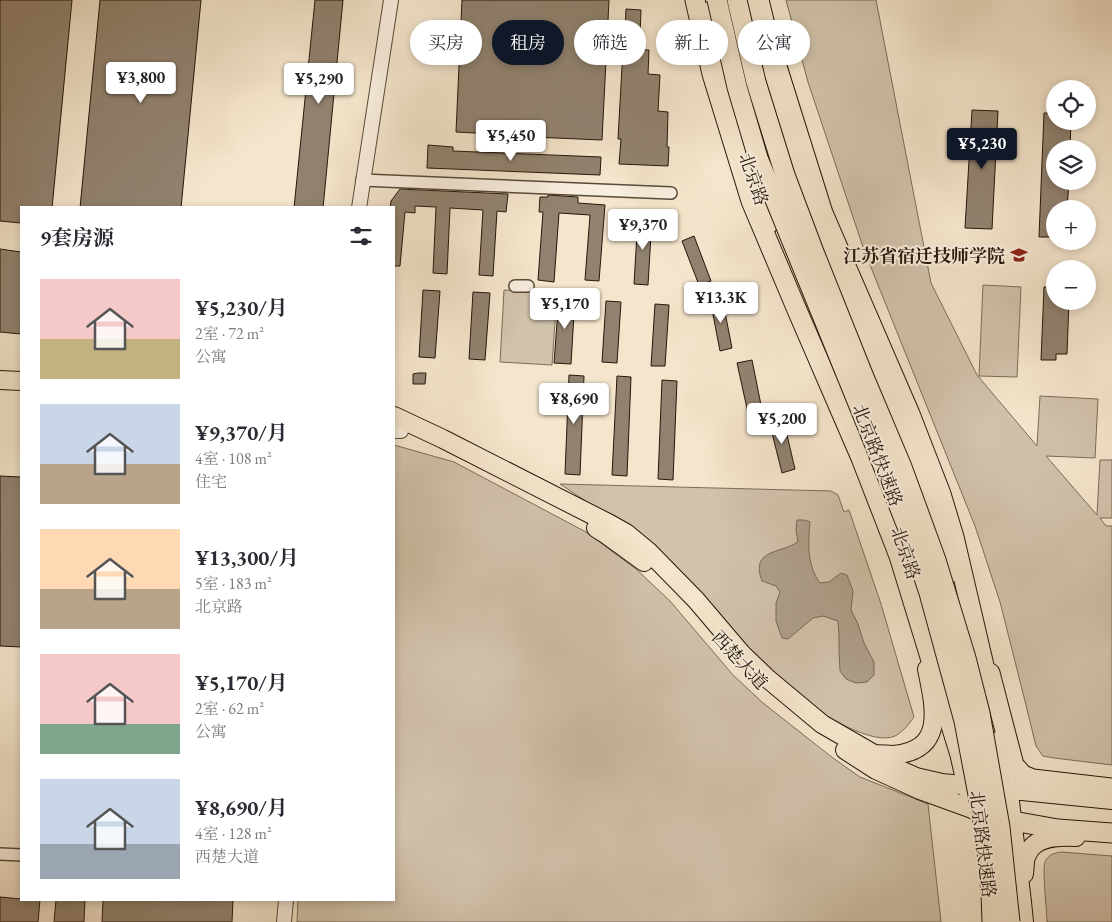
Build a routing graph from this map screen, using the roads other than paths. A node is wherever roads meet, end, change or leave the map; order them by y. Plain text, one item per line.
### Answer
1 (391, 0) edge
2 (695, 0) edge
3 (709, 0) edge
4 (717, 0) edge
5 (737, 0) edge
6 (748, 0) edge
7 (759, 0) edge
8 (362, 180) junction
9 (671, 193) dead end
10 (359, 206) edge
11 (515, 286) dead end
12 (528, 286) dead end
13 (0, 380) edge
14 (20, 381) edge
15 (396, 427) edge
16 (959, 558) junction
17 (916, 609) junction
18 (989, 687) junction
19 (874, 754) junction
20 (970, 786) junction
21 (1112, 788) edge
22 (1008, 790) junction
23 (1112, 800) edge
24 (975, 810) junction
25 (1012, 821) junction
26 (1112, 833) edge
27 (1112, 839) edge
28 (0, 854) edge
29 (20, 855) edge
30 (286, 901) edge
31 (1022, 902) junction
32 (284, 922) edge
33 (986, 922) edge
34 (992, 922) edge
35 (1010, 922) edge
36 (1024, 922) edge

1 - 8 street
2 - 17 highway
3 - 20 main road, 北京路
4 - 34 highway, 北京路快速路, bridge
5 - 35 highway, 北京路快速路, bridge
6 - 18 main road
7 - 16 highway
8 - 9 street
8 - 10 street
11 - 12 street
13 - 14 main road
15 - 19 main road, 西楚大道
15 - 24 main road, 西楚大道
16 - 18 highway
16 - 21 highway
17 - 19 main road
17 - 20 highway
18 - 22 main road
19 - 20 main road, 西楚大道
20 - 22 main road, 西楚大道
20 - 24 highway
22 - 23 main road, 西楚大道
22 - 25 main road
24 - 25 highway, 西楚大道
24 - 33 main road
25 - 26 highway, 西楚大道
25 - 31 main road
27 - 31 main road
28 - 29 street
30 - 32 street
31 - 36 main road

